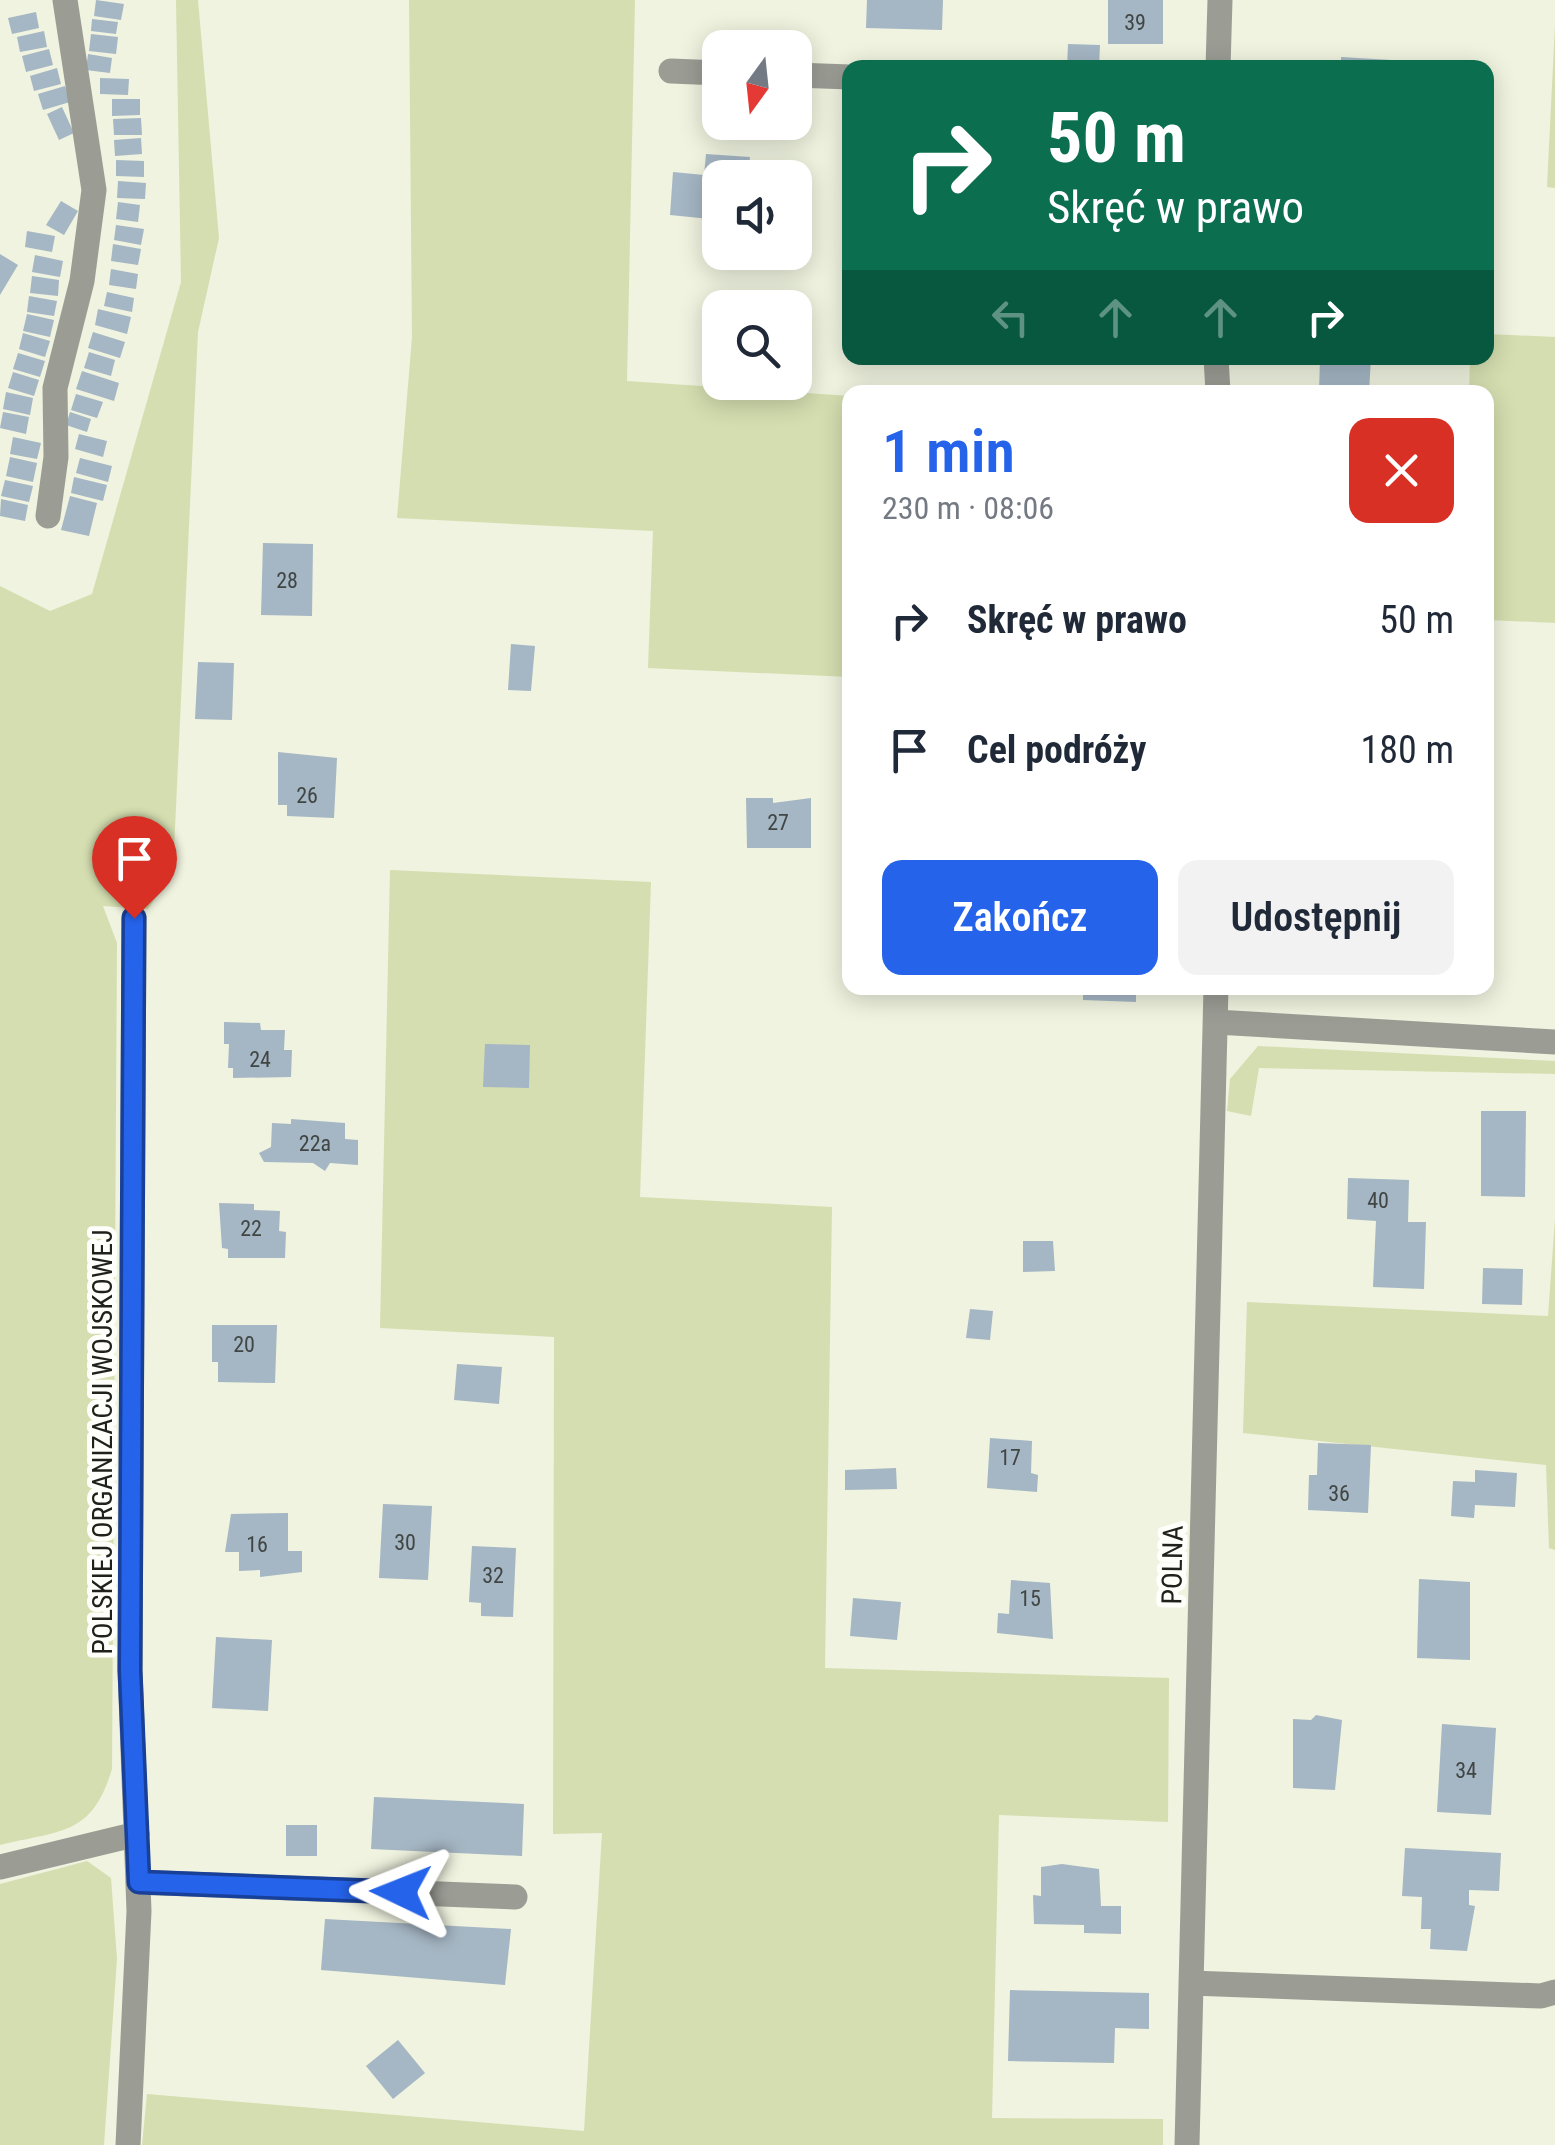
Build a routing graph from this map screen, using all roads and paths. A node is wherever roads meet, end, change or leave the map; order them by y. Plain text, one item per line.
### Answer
1 (65, 0) edge
2 (1220, 0) edge
3 (1218, 60) edge
4 (671, 71) dead end
5 (702, 72) edge
6 (812, 76) edge
7 (842, 77) edge
8 (48, 516) dead end
9 (134, 918) dead end
10 (1216, 995) edge
11 (1216, 1022) junction
12 (1555, 1042) edge
13 (137, 1834) junction
14 (0, 1866) edge
15 (139, 1882) junction
16 (515, 1897) dead end
17 (1192, 1983) junction
18 (1555, 1992) edge
19 (128, 2145) edge
20 (1188, 2145) edge

1 - 8 street
2 - 3 street
4 - 5 street
6 - 7 street
9 - 13 street, POLSKIEJ ORGANIZACJI WOJSKOWEJ
10 - 11 street, POLNA
11 - 12 street
11 - 17 street, POLNA
13 - 14 street
13 - 15 street, POLSKIEJ ORGANIZACJI WOJSKOWEJ
15 - 16 street
15 - 19 street, POLSKIEJ ORGANIZACJI WOJSKOWEJ
17 - 18 street
17 - 20 street, POLNA

